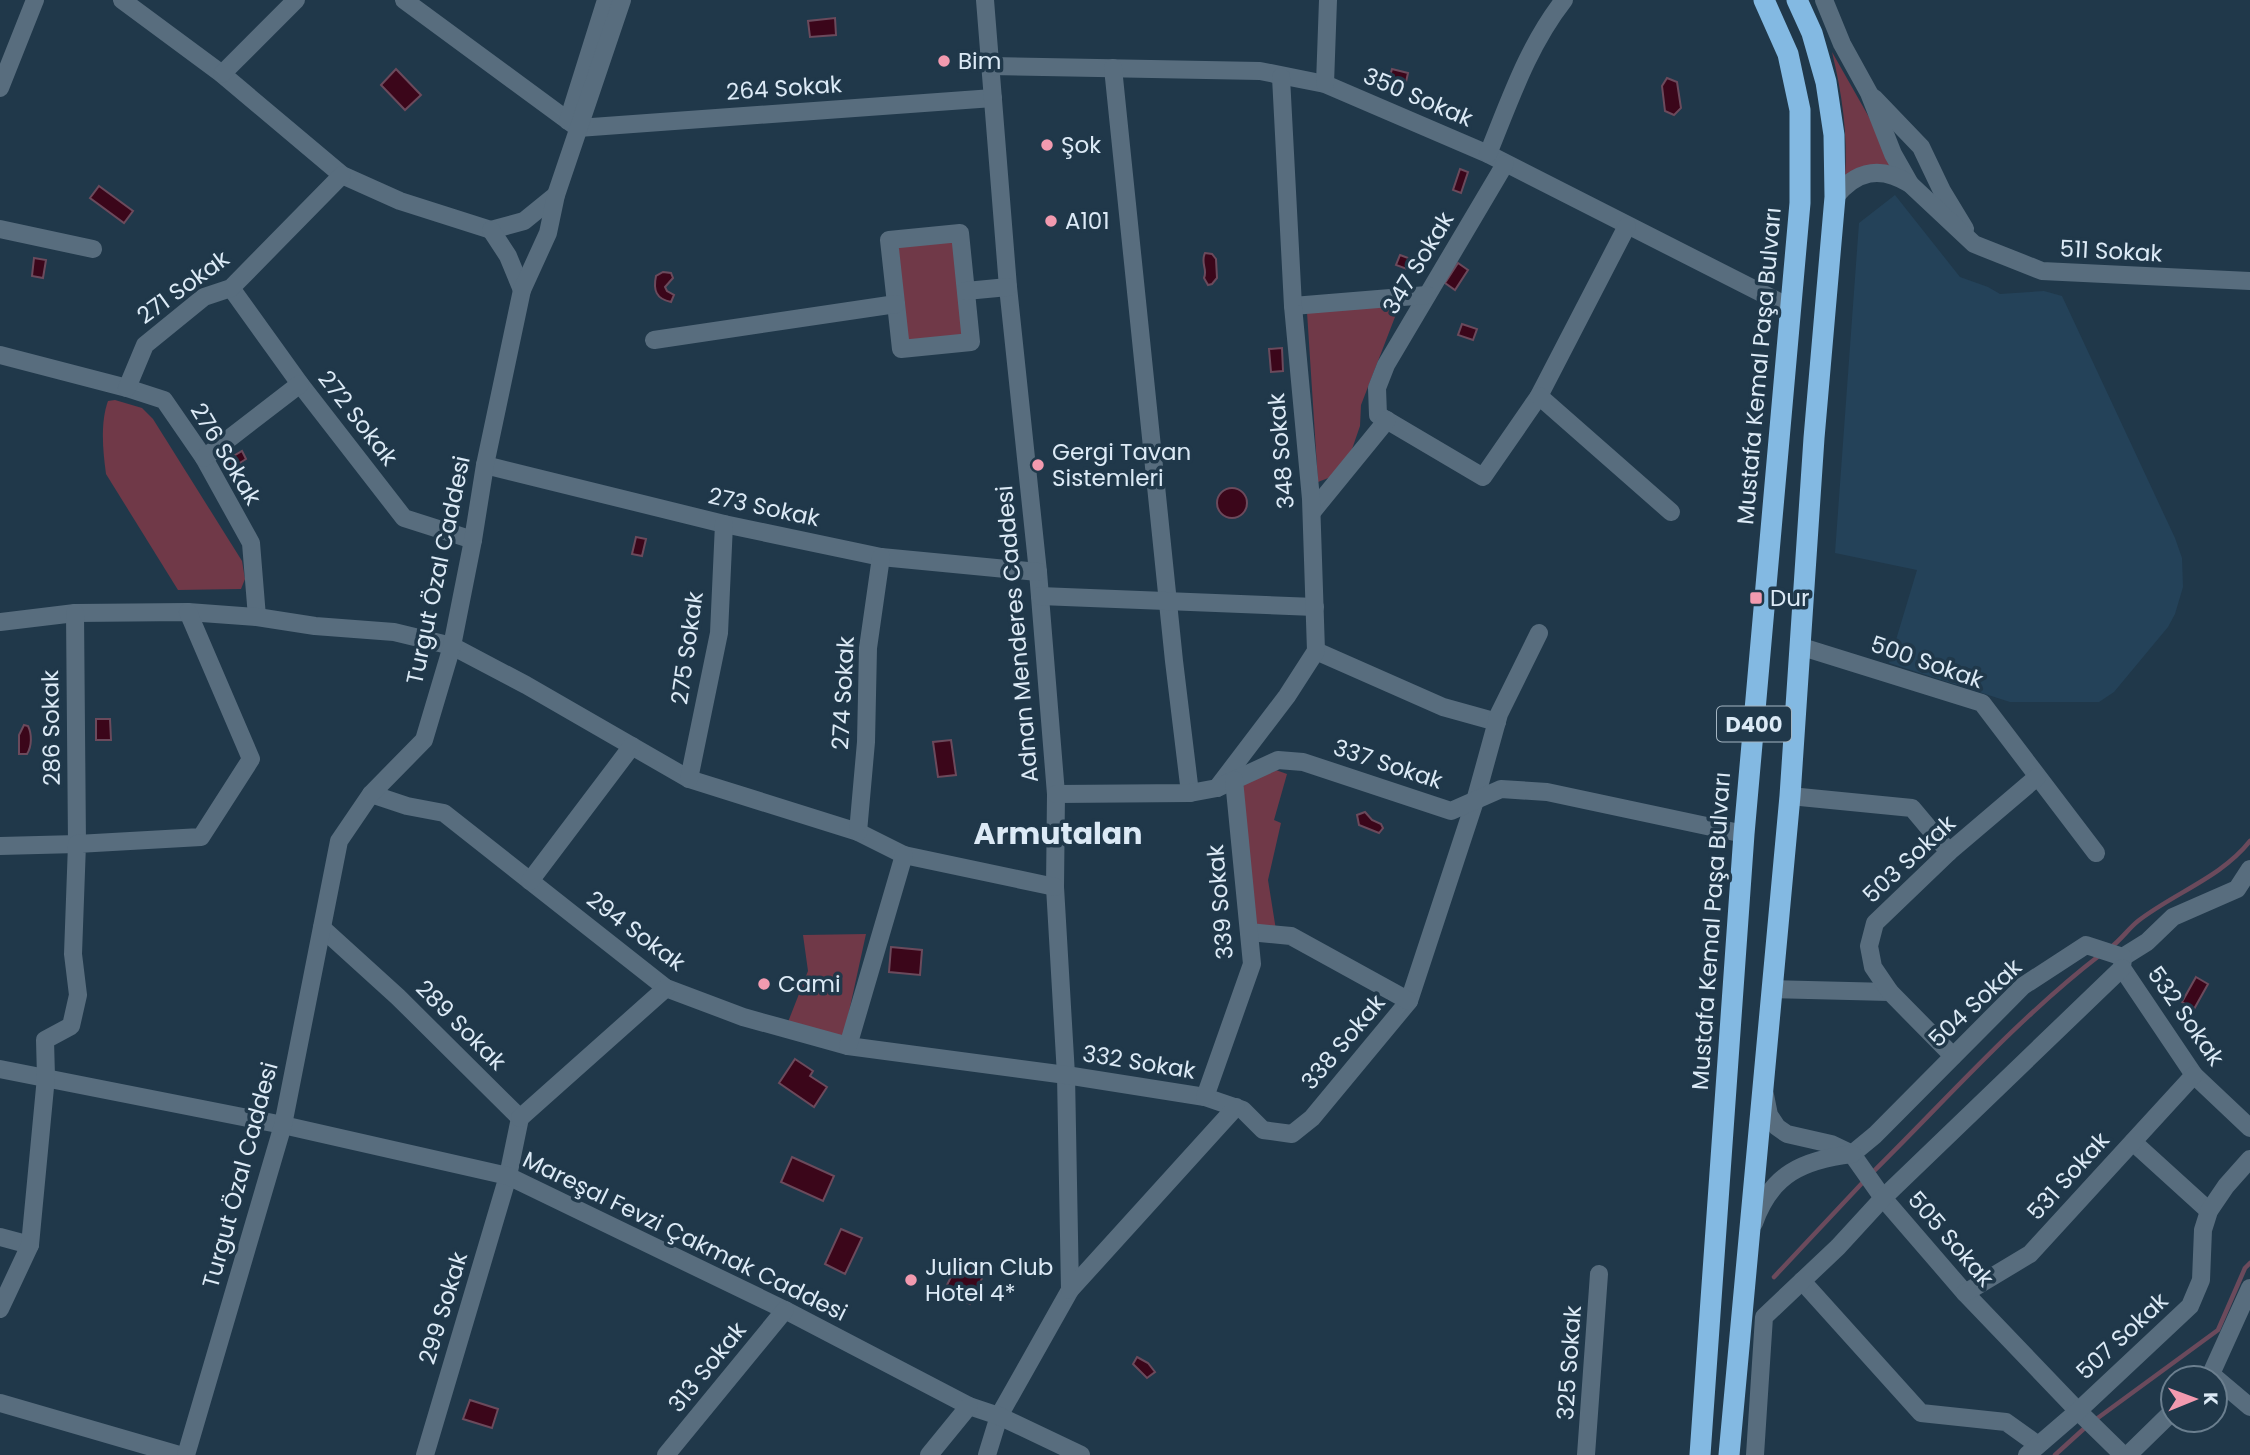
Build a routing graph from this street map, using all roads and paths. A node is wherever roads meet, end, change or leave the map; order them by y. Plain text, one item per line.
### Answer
1 (35, 0) edge
2 (122, 0) edge
3 (296, 0) edge
4 (404, 0) edge
5 (606, 0) edge
6 (622, 0) edge
7 (985, 0) edge
8 (1328, 0) edge
9 (1564, 0) edge
10 (1764, 0) edge
11 (1797, 0) edge
12 (1824, 0) edge
13 (990, 66) junction
14 (1113, 68) junction
15 (222, 74) junction
16 (1281, 76) junction
17 (2, 80) edge
18 (1325, 84) junction
19 (1869, 93) junction
20 (993, 98) junction
21 (574, 124) junction
22 (1488, 154) junction
23 (1505, 164) junction
24 (342, 175) junction
25 (1910, 184) junction
26 (556, 195) junction
27 (1835, 197) junction
28 (1627, 226) junction
29 (0, 229) edge
30 (491, 230) junction
31 (1974, 244) junction
32 (93, 249) dead end
33 (2250, 281) edge
34 (1008, 287) junction
35 (231, 288) junction
36 (522, 290) junction
37 (966, 291) junction
38 (1427, 295) junction
39 (896, 304) junction
40 (1293, 306) junction
41 (1791, 308) junction
42 (654, 340) dead end
43 (0, 355) edge
44 (300, 384) junction
45 (127, 388) junction
46 (1538, 396) junction
47 (1387, 420) junction
48 (204, 458) junction
49 (485, 466) junction
50 (1312, 512) junction
51 (1671, 512) dead end
52 (724, 524) junction
53 (473, 540) junction
54 (881, 557) junction
55 (1038, 572) junction
56 (1040, 596) junction
57 (1168, 602) junction
58 (1315, 607) junction
59 (188, 612) junction
60 (75, 613) junction
61 (257, 617) junction
62 (0, 622) edge
63 (1539, 633) dead end
64 (452, 646) junction
65 (1799, 646) junction
66 (1316, 651) junction
67 (1497, 722) junction
68 (632, 746) junction
69 (2038, 777) junction
70 (689, 779) junction
71 (1234, 780) junction
72 (1217, 788) junction
73 (1056, 793) junction
74 (1190, 793) junction
75 (371, 794) junction
76 (1790, 796) junction
77 (1475, 802) junction
78 (858, 832) junction
79 (1744, 834) junction
80 (77, 844) junction
81 (0, 846) edge
82 (1949, 852) junction
83 (2096, 853) dead end
84 (904, 855) junction
85 (2250, 869) edge
86 (530, 880) junction
87 (1055, 887) junction
88 (2244, 893) edge
89 (322, 928) junction
90 (1249, 932) junction
91 (2123, 962) junction
92 (666, 988) junction
93 (1773, 989) junction
94 (1890, 992) junction
95 (1409, 1001) junction
96 (848, 1046) junction
97 (1953, 1056) junction
98 (0, 1069) edge
99 (1066, 1075) junction
100 (2194, 1075) junction
101 (46, 1077) junction
102 (1763, 1090) junction
103 (1205, 1097) junction
104 (1236, 1107) junction
105 (520, 1118) junction
106 (283, 1125) junction
107 (2250, 1128) edge
108 (2133, 1142) junction
109 (1852, 1154) junction
110 (2250, 1159) edge
111 (508, 1176) junction
112 (1883, 1198) junction
113 (2209, 1211) junction
114 (0, 1237) edge
115 (1749, 1240) junction
116 (30, 1245) junction
117 (1600, 1274) dead end
118 (1802, 1282) junction
119 (2250, 1288) edge
120 (1070, 1290) junction
121 (1965, 1293) junction
122 (0, 1308) edge
123 (785, 1310) junction
124 (2215, 1364) edge
125 (1705, 1383) junction
126 (2229, 1391) edge
127 (0, 1403) edge
128 (969, 1406) junction
129 (2250, 1407) edge
130 (2078, 1411) junction
131 (999, 1416) junction
132 (2159, 1424) edge
133 (2032, 1450) edge
134 (179, 1455) edge
135 (186, 1455) edge
136 (425, 1455) edge
137 (666, 1455) edge
138 (929, 1455) edge
139 (987, 1455) edge
140 (1081, 1455) edge
141 (1586, 1455) edge
142 (1695, 1455) edge
143 (1700, 1455) edge
144 (1729, 1455) edge
145 (1755, 1455) edge
146 (2126, 1455) edge

1 - 17 street
2 - 15 street
3 - 15 street
4 - 21 street
5 - 21 street
6 - 21 street, Turgut Özal Caddesi
7 - 13 street, Adnan Menderes Caddesi
8 - 18 street
9 - 22 street
10 - 41 highway, Mustafa Kemal Paşa Bulvarı / D400
11 - 27 highway, D400
12 - 19 street, 511 Sokak
13 - 14 street, 350 Sokak
13 - 20 street, Adnan Menderes Caddesi
14 - 16 street, 350 Sokak
14 - 57 street
15 - 24 street
16 - 18 street, 350 Sokak
16 - 40 street, 348 Sokak
18 - 22 street, 350 Sokak
19 - 25 street, 511 Sokak
19 - 31 street, 511 Sokak
20 - 21 street, 264 Sokak
20 - 34 street, Adnan Menderes Caddesi
21 - 26 street, Turgut Özal Caddesi
22 - 23 street, 350 Sokak
23 - 28 street, 350 Sokak
23 - 38 street, 347 Sokak
24 - 30 street
24 - 35 street, 271 Sokak
25 - 27 street, 511 Sokak
25 - 31 street, 511 Sokak
26 - 30 street
26 - 36 street, Turgut Özal Caddesi
27 - 65 highway, D400
28 - 41 street, 350 Sokak
28 - 46 street
29 - 32 street
30 - 36 street
31 - 33 street, 511 Sokak
34 - 37 street
34 - 55 street, Adnan Menderes Caddesi
35 - 44 street, 272 Sokak
35 - 45 street, 271 Sokak
36 - 49 street, Turgut Özal Caddesi
37 - 39 street
37 - 39 street
38 - 40 street
38 - 47 street, 347 Sokak
39 - 42 street
40 - 50 street, 348 Sokak
41 - 79 highway, Mustafa Kemal Paşa Bulvarı / D400
43 - 45 street, 276 Sokak
44 - 48 street
44 - 53 street, 272 Sokak
45 - 48 street, 276 Sokak
46 - 47 street
46 - 51 street
47 - 50 street
48 - 61 street, 276 Sokak
49 - 52 street, 273 Sokak
49 - 53 street, Turgut Özal Caddesi
50 - 58 street, 348 Sokak
52 - 54 street, 273 Sokak
52 - 70 street, 275 Sokak
53 - 64 street, Turgut Özal Caddesi
54 - 55 street, 273 Sokak
54 - 78 street, 274 Sokak
55 - 56 street, Adnan Menderes Caddesi
56 - 57 street
56 - 73 street, Adnan Menderes Caddesi
57 - 58 street
57 - 74 street
58 - 66 street, 348 Sokak
59 - 60 street
59 - 61 street
59 - 80 street
60 - 62 street
60 - 80 street, 286 Sokak
61 - 64 street
63 - 67 street, 338 Sokak
64 - 68 street
64 - 75 street, Turgut Özal Caddesi
65 - 69 street, 500 Sokak
65 - 76 highway, D400
66 - 67 street
66 - 72 street
67 - 77 street, 338 Sokak
68 - 70 street
68 - 86 street
69 - 82 street, 503 Sokak
69 - 83 street, 500 Sokak
70 - 78 street
71 - 72 street, 337 Sokak
71 - 77 street, 337 Sokak
71 - 90 street, 339 Sokak
72 - 74 street, 337 Sokak
73 - 74 street, 337 Sokak
73 - 87 street, Adnan Menderes Caddesi
75 - 86 street, 294 Sokak
75 - 89 street, Turgut Özal Caddesi
76 - 82 street
76 - 93 highway, D400
77 - 79 street, 337 Sokak
77 - 95 street, 338 Sokak
78 - 84 street
79 - 125 highway, Mustafa Kemal Paşa Bulvarı / D400
80 - 81 street
80 - 101 street, 286 Sokak
82 - 94 street, 503 Sokak
84 - 87 street
84 - 96 street
85 - 88 street
86 - 92 street, 294 Sokak
87 - 99 street, Adnan Menderes Caddesi
88 - 91 street
89 - 105 street, 289 Sokak
89 - 106 street, Turgut Özal Caddesi
90 - 95 street
90 - 103 street, 339 Sokak
91 - 97 street, 504 Sokak
91 - 100 street, 532 Sokak
91 - 112 street
92 - 96 street, 294 Sokak
92 - 105 street
93 - 94 street
93 - 102 highway, D400
94 - 97 street, 503 Sokak
95 - 104 street, 338 Sokak
96 - 99 street, 294 Sokak
97 - 109 street, 504 Sokak
98 - 101 street, Mareşal Fevzi Çakmak Caddesi
99 - 103 street, 332 Sokak
99 - 120 street, Adnan Menderes Caddesi
100 - 107 street, 532 Sokak
100 - 108 street, 531 Sokak
101 - 106 street, Mareşal Fevzi Çakmak Caddesi
101 - 116 street
102 - 109 street
102 - 115 highway, D400
103 - 104 street, 338 Sokak
104 - 120 street
105 - 111 street
106 - 111 street, Mareşal Fevzi Çakmak Caddesi
106 - 135 street, Turgut Özal Caddesi
108 - 113 street
108 - 121 street, 531 Sokak
109 - 112 street, 505 Sokak
109 - 115 street
110 - 113 street, 507 Sokak
111 - 123 street, Mareşal Fevzi Çakmak Caddesi
111 - 136 street, 299 Sokak
112 - 118 street
112 - 121 street, 505 Sokak
113 - 130 street, 507 Sokak
114 - 116 street
115 - 144 highway, D400
116 - 122 street
117 - 141 street, 325 Sokak
118 - 133 street
118 - 145 street
119 - 124 street
120 - 131 street
121 - 130 street, 505 Sokak
123 - 128 street, Mareşal Fevzi Çakmak Caddesi
123 - 137 street, 313 Sokak
125 - 142 highway
125 - 143 highway, Mustafa Kemal Paşa Bulvarı / D400
126 - 129 street
127 - 134 street
128 - 131 street, Mareşal Fevzi Çakmak Caddesi
128 - 138 street
130 - 133 street, 507 Sokak
130 - 146 street, 505 Sokak
131 - 139 street
131 - 140 street, Mareşal Fevzi Çakmak Caddesi
132 - 146 street

